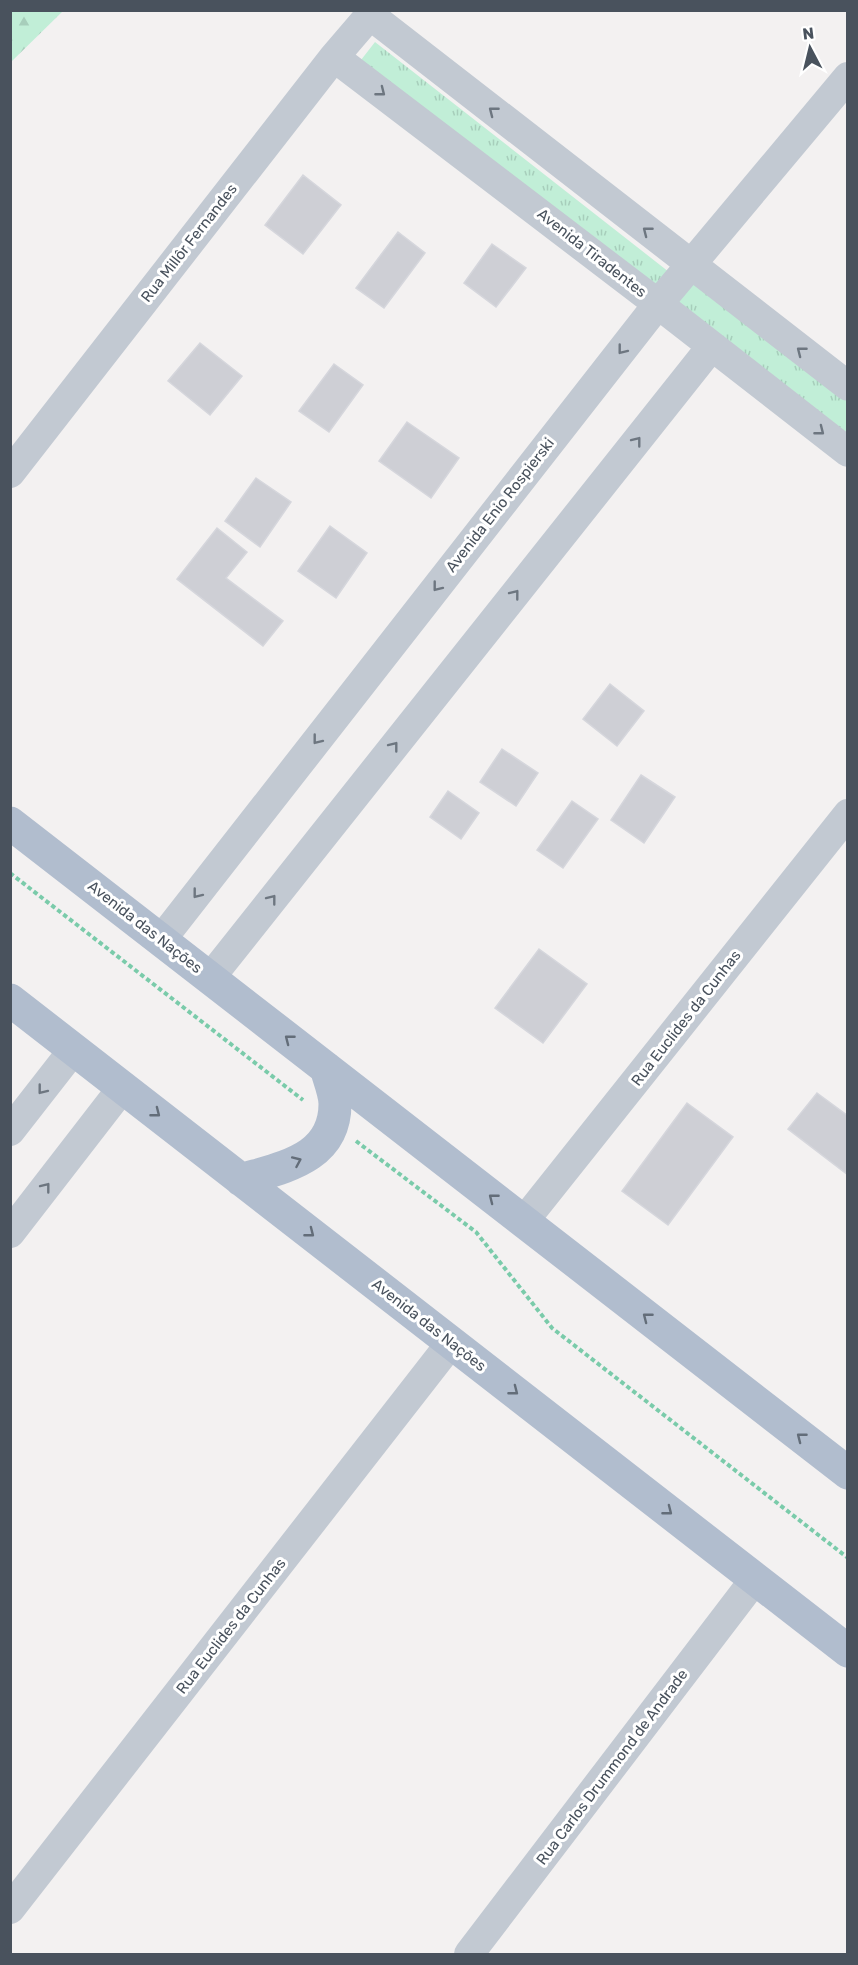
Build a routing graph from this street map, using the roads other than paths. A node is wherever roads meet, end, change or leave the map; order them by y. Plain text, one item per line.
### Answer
1 (334, 57) junction
2 (848, 77) edge
3 (691, 265) junction
4 (658, 304) junction
5 (712, 346) junction
6 (848, 387) edge
7 (848, 452) edge
8 (10, 473) edge
9 (848, 814) edge
10 (10, 823) edge
11 (25, 848) edge
12 (161, 940) junction
13 (210, 978) junction
14 (10, 1000) edge
15 (74, 1049) junction
16 (326, 1068) junction
17 (123, 1087) junction
18 (10, 1131) edge
19 (242, 1180) junction
20 (524, 1221) junction
21 (10, 1233) edge
22 (451, 1343) junction
23 (845, 1466) edge
24 (755, 1579) junction
25 (848, 1651) edge
26 (10, 1909) edge
27 (469, 1954) edge

3 -> 1 street, Rua Millôr Fernandes
1 -> 4 street, Avenida Tiradentes
1 - 8 street, Rua Millôr Fernandes
2 - 3 street, Avenida Enio Rospierski
3 - 4 street, Avenida Enio Rospierski
6 -> 3 street
4 - 5 street, Avenida Tiradentes
4 -> 12 street, Avenida Enio Rospierski
5 -> 7 street, Avenida Tiradentes
13 -> 5 street
9 - 20 street, Rua Euclides da Cunhas
10 - 11 main road, Avenida das Nações
11 - 12 main road, Avenida das Nações
12 - 13 main road, Avenida das Nações
16 -> 13 main road, Avenida das Nações
14 - 15 main road, Avenida das Nações
15 - 17 main road, Avenida das Nações
15 -> 18 street
19 -> 16 main road
20 -> 16 main road, Avenida das Nações
17 -> 19 main road, Avenida das Nações
21 -> 17 street
19 -> 22 main road, Avenida das Nações
23 -> 20 main road, Avenida das Nações
22 -> 24 main road, Avenida das Nações
22 - 26 street, Rua Euclides da Cunhas
24 - 25 main road, Avenida das Nações
24 - 27 street, Rua Carlos Drummond de Andrade

